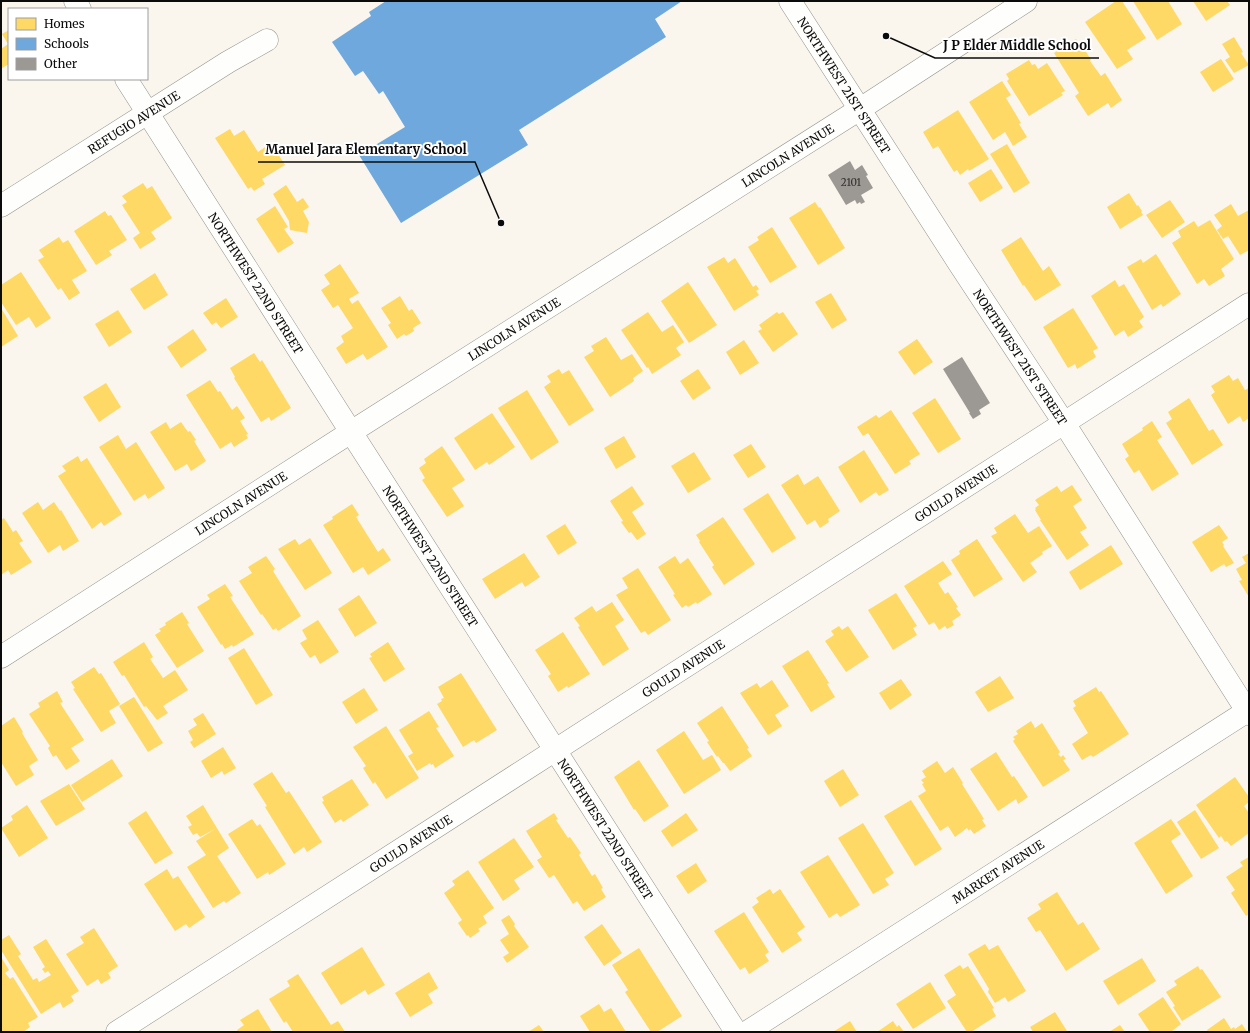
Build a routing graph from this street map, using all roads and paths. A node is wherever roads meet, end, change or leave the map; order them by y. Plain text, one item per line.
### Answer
1 (790, 1) edge
2 (1026, 1) edge
3 (267, 40) dead end
4 (127, 80) edge
5 (860, 109) junction
6 (149, 113) junction
7 (1, 206) edge
8 (1249, 304) edge
9 (1064, 423) junction
10 (351, 432) junction
11 (1, 657) edge
12 (1248, 711) edge
13 (555, 751) junction
14 (117, 1032) edge
15 (736, 1032) edge
16 (747, 1032) edge

1 - 5 street, NORTHWEST 21ST STREET
2 - 5 street, LINCOLN AVENUE
3 - 6 street, REFUGIO AVENUE
4 - 6 street, NORTHWEST 22ND STREET
5 - 9 street, NORTHWEST 21ST STREET
5 - 10 street, LINCOLN AVENUE
6 - 7 street, REFUGIO AVENUE
6 - 10 street, NORTHWEST 22ND STREET
8 - 9 street, GOULD AVENUE
9 - 12 street, NORTHWEST 21ST STREET
9 - 13 street, GOULD AVENUE
10 - 11 street, LINCOLN AVENUE
10 - 13 street, NORTHWEST 22ND STREET
12 - 16 street, MARKET AVENUE
13 - 14 street, GOULD AVENUE
13 - 15 street, NORTHWEST 22ND STREET

